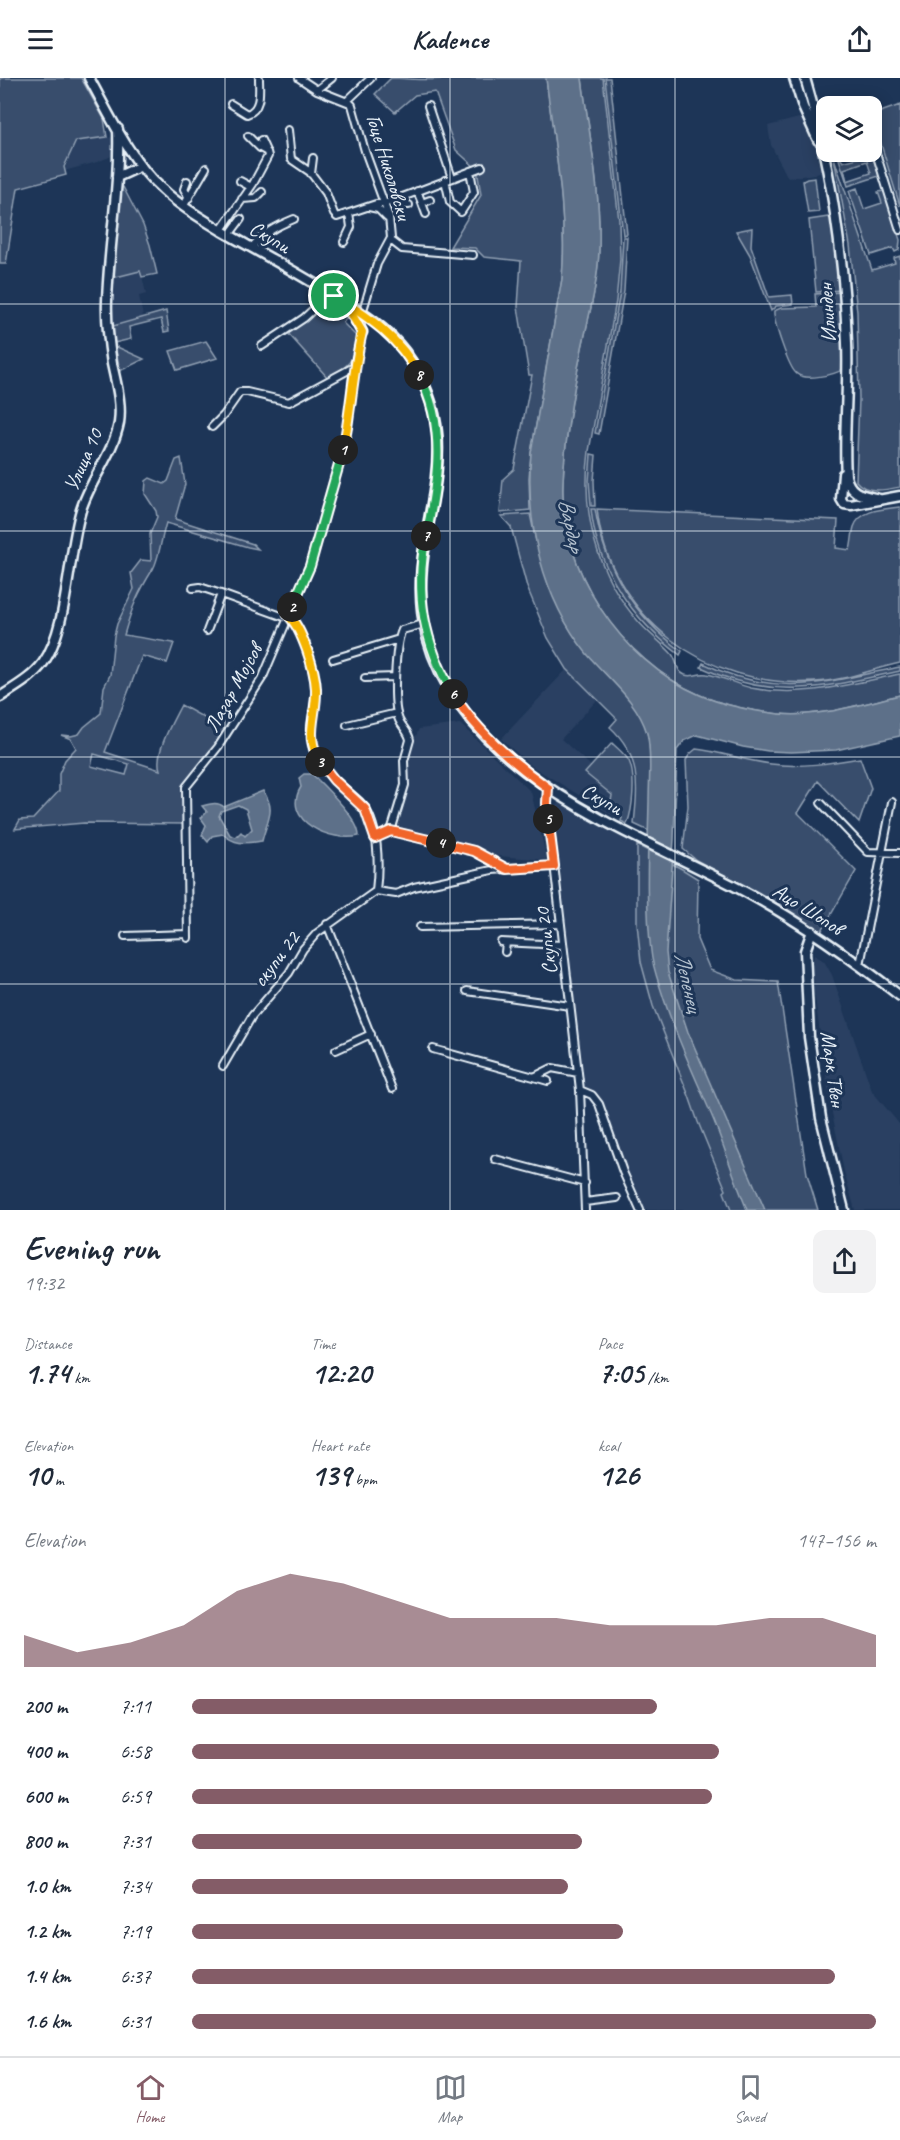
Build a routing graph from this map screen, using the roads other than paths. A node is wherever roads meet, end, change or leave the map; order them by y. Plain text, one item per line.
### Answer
1 (89, 78) edge
2 (259, 78) edge
3 (299, 78) edge
4 (332, 78) edge
5 (371, 78) edge
6 (794, 78) edge
7 (806, 78) edge
8 (317, 90) junction
9 (347, 101) junction
10 (231, 104) dead end
11 (428, 106) dead end
12 (118, 128) junction
13 (288, 130) dead end
14 (249, 136) dead end
15 (313, 158) dead end
16 (879, 162) edge
17 (826, 163) junction
18 (141, 166) junction
19 (482, 167) dead end
20 (206, 168) dead end
21 (470, 171) junction
22 (311, 174) junction
23 (117, 177) junction
24 (448, 179) junction
25 (187, 181) dead end
26 (240, 181) dead end
27 (251, 187) junction
28 (417, 191) junction
29 (262, 192) dead end
30 (189, 198) junction
31 (242, 199) junction
32 (430, 200) dead end
33 (396, 202) junction
34 (422, 203) junction
35 (384, 204) junction
36 (409, 205) dead end
37 (183, 207) junction
38 (368, 207) junction
39 (350, 213) junction
40 (426, 214) dead end
41 (241, 219) dead end
42 (294, 219) dead end
43 (390, 224) junction
44 (900, 230) edge
45 (225, 232) junction
46 (344, 242) dead end
47 (389, 242) junction
48 (251, 248) junction
49 (473, 255) dead end
50 (333, 294) junction
51 (362, 313) junction
52 (371, 319) junction
53 (362, 332) junction
54 (262, 346) dead end
55 (354, 367) junction
56 (212, 427) dead end
57 (845, 462) junction
58 (900, 496) edge
59 (879, 499) junction
60 (193, 588) dead end
61 (221, 594) junction
62 (287, 616) junction
63 (424, 624) junction
64 (207, 631) dead end
65 (399, 639) junction
66 (333, 658) dead end
67 (395, 676) junction
68 (365, 678) dead end
69 (0, 696) edge
70 (397, 713) junction
71 (347, 725) dead end
72 (548, 788) junction
73 (892, 802) dead end
74 (821, 804) dead end
75 (391, 831) junction
76 (375, 838) junction
77 (900, 853) edge
78 (884, 854) junction
79 (689, 862) joint
80 (554, 866) junction
81 (507, 869) junction
82 (376, 891) junction
83 (327, 924) junction
84 (561, 924) junction
85 (420, 927) dead end
86 (812, 931) junction
87 (125, 936) dead end
88 (563, 945) junction
89 (506, 952) dead end
90 (860, 965) junction
91 (468, 991) dead end
92 (900, 996) edge
93 (570, 1006) junction
94 (371, 1034) junction
95 (434, 1048) dead end
96 (336, 1050) dead end
97 (223, 1066) dead end
98 (578, 1073) junction
99 (534, 1077) junction
100 (548, 1081) dead end
101 (392, 1089) dead end
102 (580, 1090) junction
103 (495, 1159) dead end
104 (585, 1183) junction
105 (617, 1198) dead end
106 (585, 1202) junction
107 (585, 1210) edge
108 (640, 1210) edge
109 (844, 1210) edge

1 - 12 street, Скупи
2 - 10 street
3 - 8 street, Гоце Николовски
4 - 8 street
5 - 9 street, Гоце Николовски
6 - 17 street, Илинден
7 - 17 street, Илинден
8 - 9 street, Гоце Николовски
9 - 35 street, Гоце Николовски
11 - 24 street
12 - 18 street, Скупи
12 - 23 street, Улица 10
13 - 22 street
14 - 27 street
15 - 22 street
16 - 44 street
17 - 57 street, Илинден
18 - 23 street
18 - 37 street, Скупи
19 - 21 street
20 - 30 street
21 - 24 street
21 - 24 street
22 - 39 street
23 - 69 street, Улица 10
24 - 28 street
25 - 30 street
26 - 27 street
27 - 31 street
28 - 33 street
28 - 34 street
29 - 31 street
30 - 37 street
31 - 45 street
32 - 34 street
33 - 35 street
33 - 36 street
33 - 43 street
34 - 40 street
35 - 38 street
35 - 43 street, Гоце Николовски
37 - 45 street, Скупи
38 - 39 street
38 - 43 street
39 - 46 street
41 - 45 street
42 - 48 street
43 - 47 street, Гоце Николовски
45 - 48 street, Скупи
47 - 49 street
47 - 51 street, Гоце Николовски
48 - 50 street, Скупи
50 - 51 street, Скупи
50 - 53 street
50 - 54 street
51 - 52 street, Скупи
51 - 53 street, Лазар Мојсов
52 - 53 street
52 - 63 street, Скупи
53 - 55 street, Лазар Мојсов
55 - 56 street
55 - 62 street, Лазар Мојсов
57 - 59 street, Илинден
57 - 59 street, Илинден
58 - 59 street
60 - 61 street
61 - 62 street
61 - 64 street
62 - 76 street
62 - 87 street, Лазар Мојсов
63 - 65 street
63 - 72 street, Скупи
65 - 66 street
65 - 67 street
67 - 68 street
67 - 70 street
70 - 71 street
70 - 75 street
72 - 79 street, Скупи
72 - 80 street, Скупи 20
73 - 78 street
74 - 78 street
75 - 76 street
75 - 81 street
76 - 82 street
77 - 78 street
78 - 90 street
79 - 86 street, Ацо Шопов
80 - 81 street
80 - 84 street, Скупи 20
81 - 82 street
82 - 83 street, скупи 22
83 - 94 street
83 - 97 street, скупи 22
84 - 85 street
84 - 88 street, Скупи 20
86 - 90 street, Ацо Шопов
86 - 109 street, Марк Твен
88 - 89 street
88 - 93 street, Скупи 20
90 - 92 street, Ацо Шопов
91 - 93 street
93 - 98 street, Скупи 20
94 - 96 street
94 - 101 street
95 - 99 street
98 - 99 street
98 - 102 street, Скупи 20
99 - 100 street
102 - 104 street, Скупи 20
102 - 108 street
103 - 104 street
104 - 106 street, Скупи 20
105 - 106 street
106 - 107 street, Скупи 20

